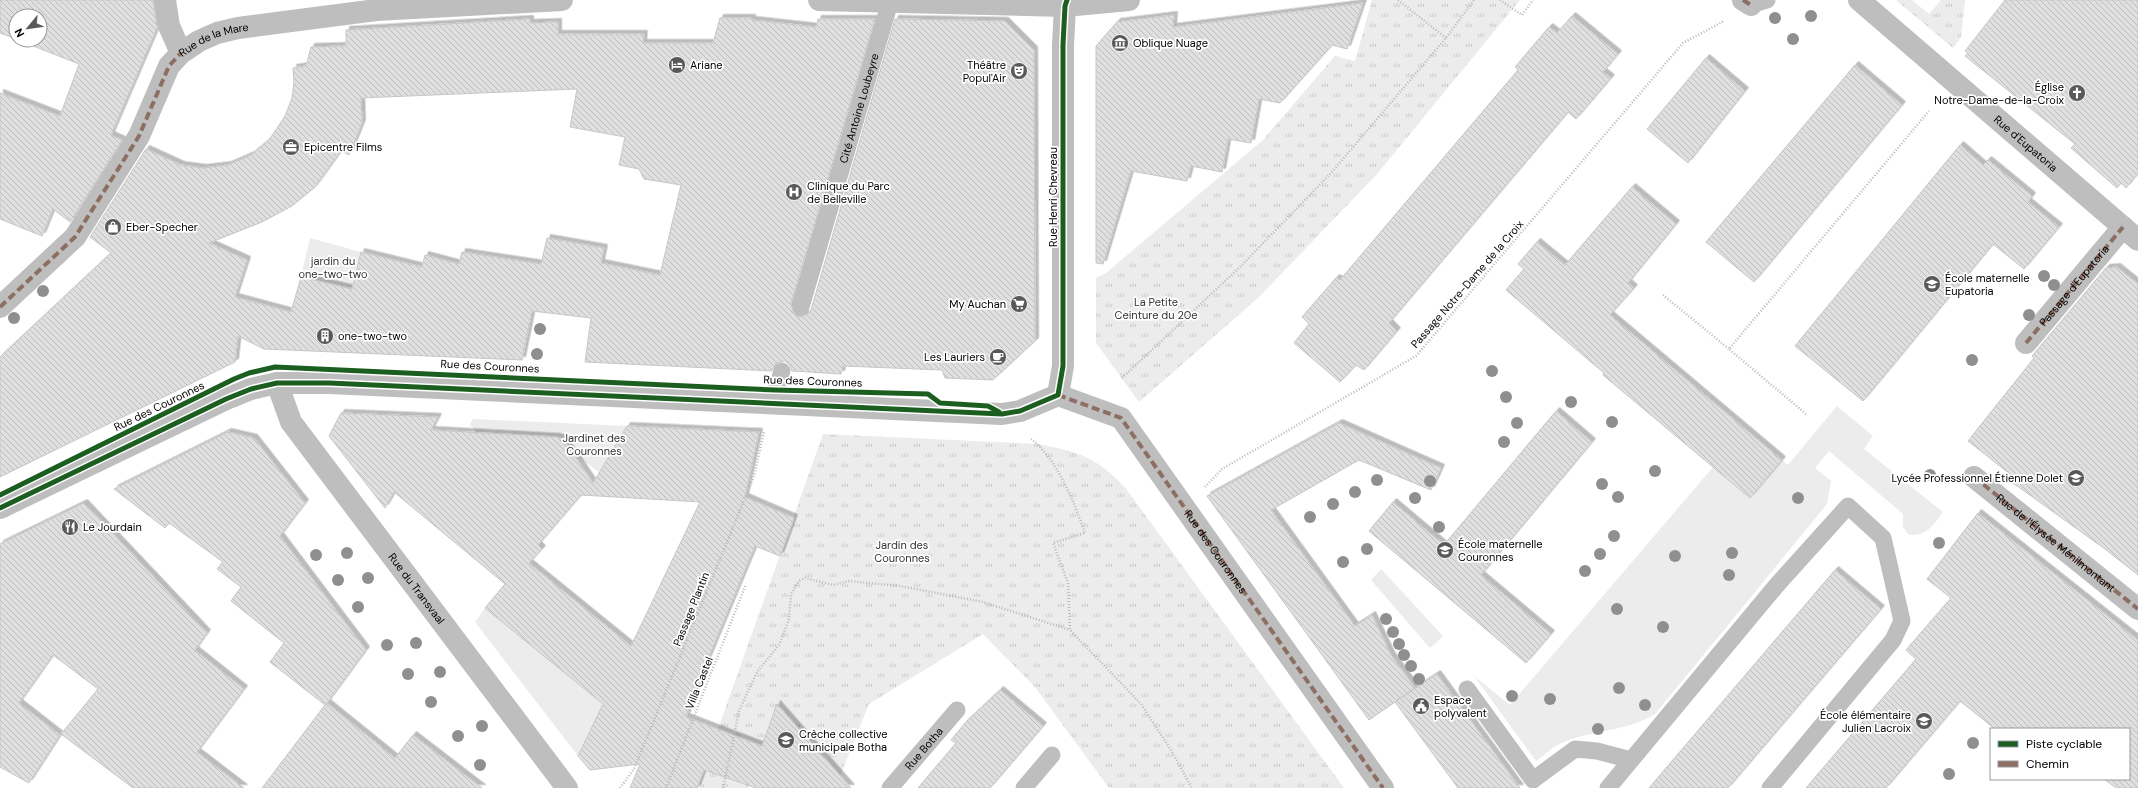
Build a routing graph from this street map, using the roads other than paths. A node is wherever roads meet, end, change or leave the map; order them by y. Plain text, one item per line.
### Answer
1 (165, 0) edge
2 (562, 0) edge
3 (819, 0) edge
4 (1129, 0) edge
5 (1859, 0) edge
6 (890, 2) junction
7 (1065, 2) edge
8 (181, 53) junction
9 (2131, 233) edge
10 (0, 307) edge
11 (801, 307) dead end
12 (2026, 343) dead end
13 (782, 371) dead end
14 (277, 383) junction
15 (1058, 395) junction
16 (772, 403) junction
17 (1974, 477) dead end
18 (0, 508) edge
19 (2138, 609) edge
20 (1467, 689) dead end
21 (957, 710) dead end
22 (1052, 755) dead end
23 (1631, 760) junction
24 (567, 788) edge
25 (890, 788) edge
26 (1024, 788) edge
27 (1384, 788) edge
28 (1608, 788) edge
29 (1770, 788) edge

1 - 8 street
2 - 8 street, Rue de la Mare
3 - 6 street
4 - 7 street
5 - 9 street, Rue d'Eupatoria
6 - 7 street
6 - 11 lane, Cité Antoine Loubeyre
7 - 15 street, Rue Henri Chevreau
8 - 10 street, Rue de la Mare
9 - 12 street, Passage d'Eupatoria
13 - 16 lane
14 - 16 street, Rue des Couronnes
14 - 18 street, Rue des Couronnes
14 - 24 street, Rue du Transvaal
15 - 16 street, Rue des Couronnes
15 - 27 street, Rue des Couronnes
17 - 19 street, Rue de l’Élysée Ménilmontant
20 - 23 lane
21 - 25 lane, Rue Botha
22 - 26 lane
23 - 28 lane
23 - 29 lane

